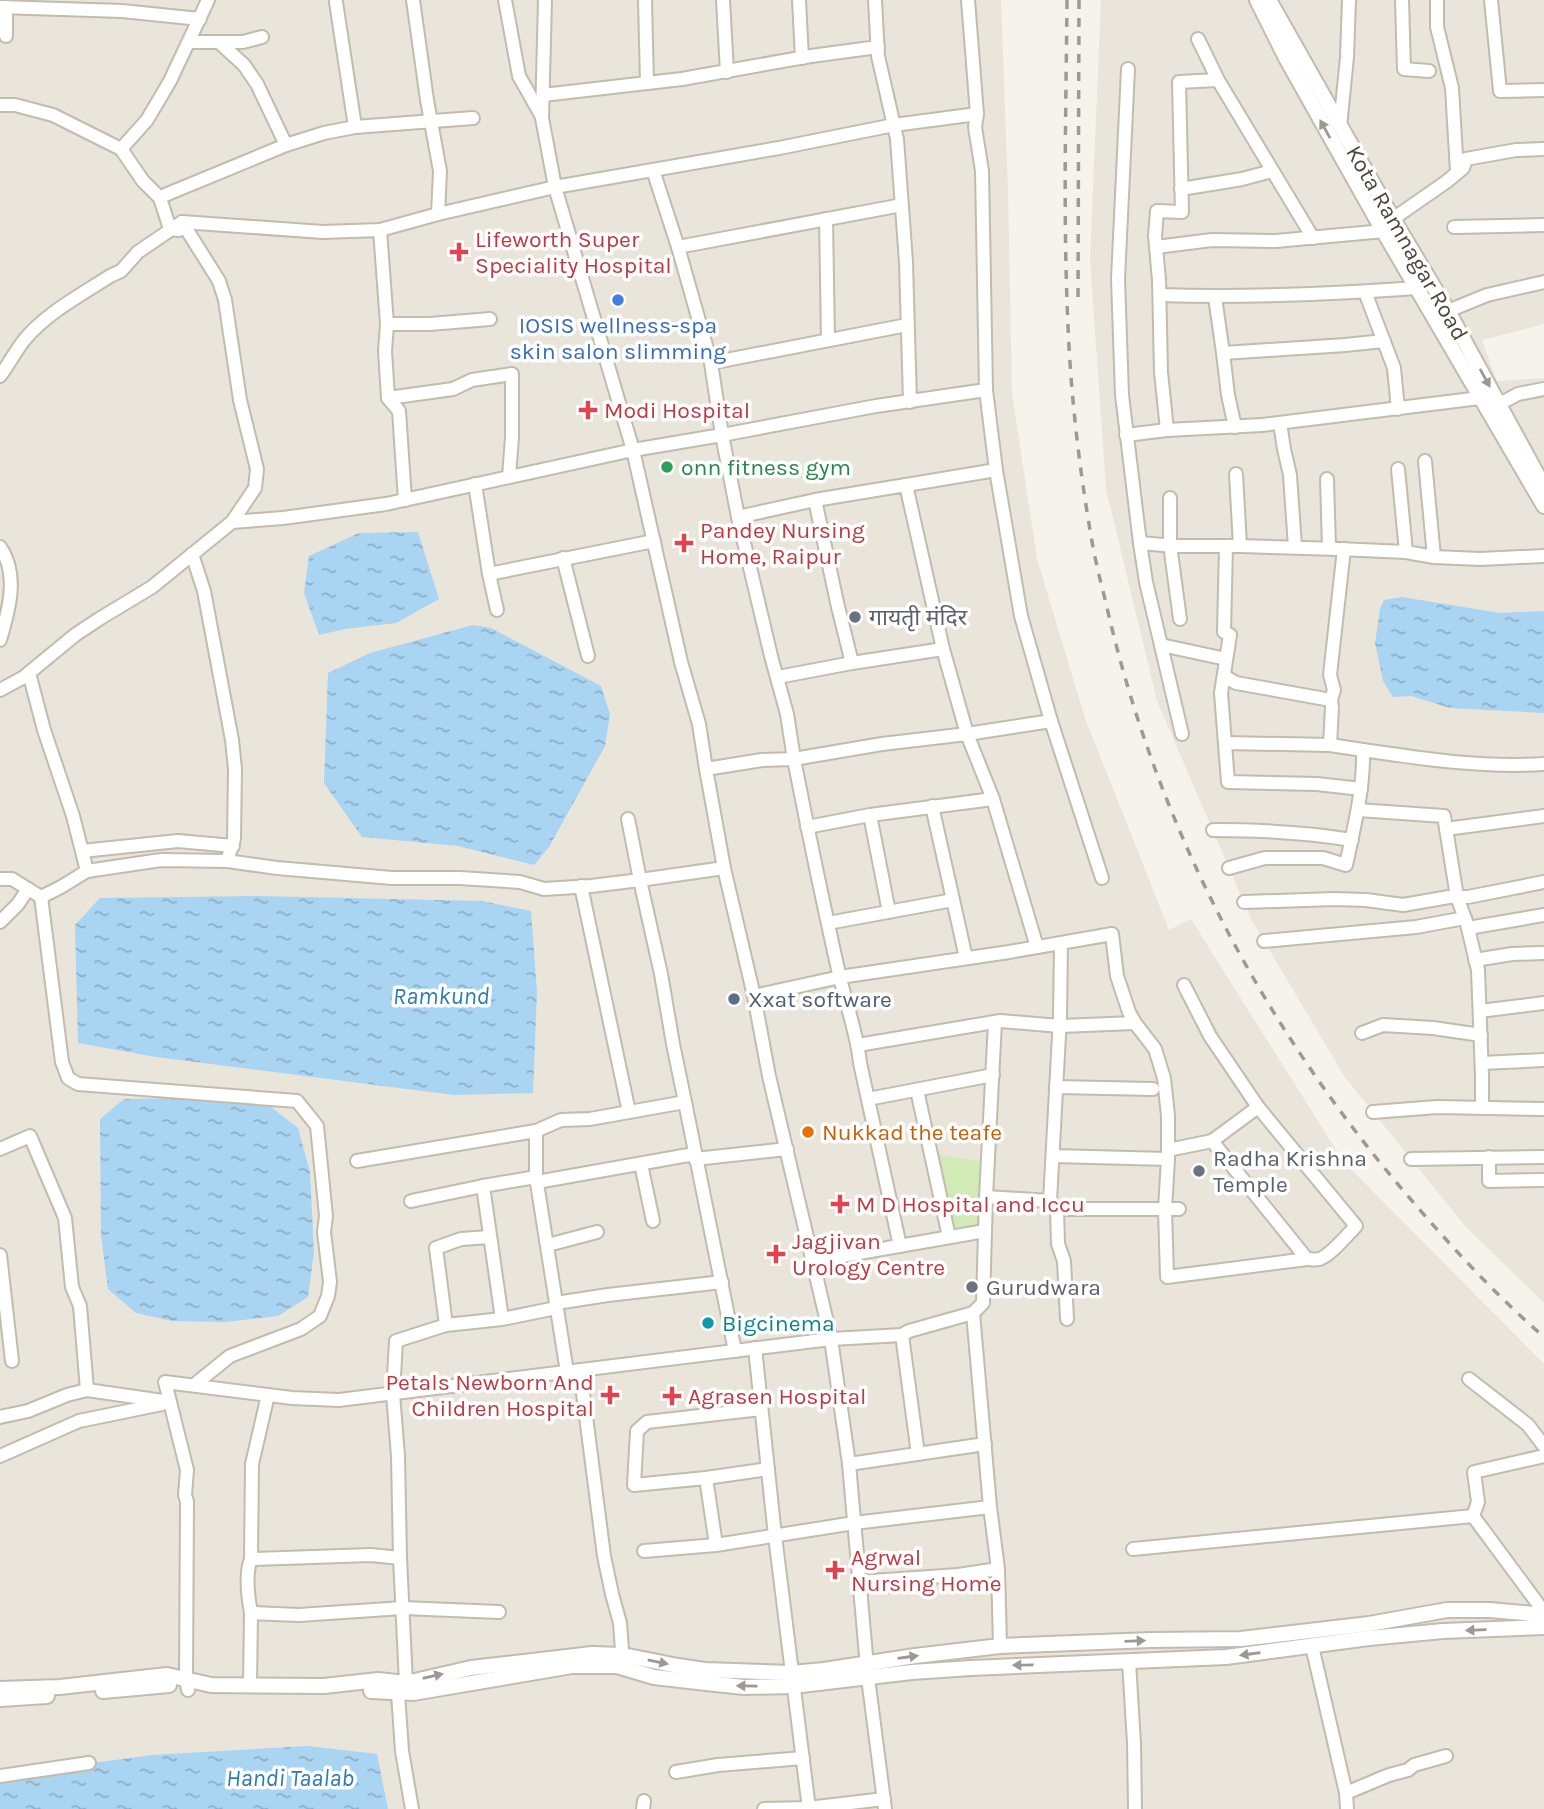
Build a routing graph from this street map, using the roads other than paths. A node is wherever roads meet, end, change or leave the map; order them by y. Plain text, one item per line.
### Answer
1 (208, 0) edge
2 (413, 0) edge
3 (505, 0) edge
4 (545, 0) edge
5 (645, 0) edge
6 (723, 0) edge
7 (799, 0) edge
8 (875, 0) edge
9 (968, 0) edge
10 (1257, 0) edge
11 (1269, 0) edge
12 (1349, 0) edge
13 (1402, 0) edge
14 (1437, 0) edge
15 (1490, 0) edge
16 (336, 2) dead end
17 (3, 7) edge
18 (200, 19) junction
19 (6, 36) dead end
20 (262, 37) dead end
21 (1198, 39) dead end
22 (189, 42) junction
23 (220, 43) junction
24 (878, 47) junction
25 (802, 58) junction
26 (1128, 69) dead end
27 (1429, 71) dead end
28 (727, 72) junction
29 (1218, 80) junction
30 (647, 83) junction
31 (1544, 90) edge
32 (543, 95) junction
33 (0, 105) edge
34 (977, 114) junction
35 (473, 118) dead end
36 (542, 118) junction
37 (432, 122) junction
38 (894, 125) junction
39 (355, 127) junction
40 (1340, 127) junction
41 (286, 145) junction
42 (121, 149) junction
43 (1544, 149) edge
44 (653, 170) junction
45 (1272, 171) junction
46 (1457, 172) junction
47 (555, 187) junction
48 (1181, 190) junction
49 (165, 195) dead end
50 (902, 205) junction
51 (438, 214) junction
52 (826, 219) junction
53 (1544, 225) edge
54 (1386, 226) junction
55 (1454, 227) dead end
56 (182, 229) junction
57 (380, 230) junction
58 (1313, 238) junction
59 (678, 247) junction
60 (1156, 247) junction
61 (1544, 282) edge
62 (1417, 288) junction
63 (1364, 292) junction
64 (1160, 295) junction
65 (1215, 297) junction
66 (1448, 311) junction
67 (490, 319) dead end
68 (387, 324) junction
69 (907, 325) junction
70 (828, 340) junction
71 (1384, 341) junction
72 (1223, 353) junction
73 (711, 363) junction
74 (0, 376) edge
75 (1544, 389) edge
76 (986, 390) junction
77 (388, 398) junction
78 (910, 402) junction
79 (1489, 404) junction
80 (1398, 409) junction
81 (1280, 423) junction
82 (1235, 427) junction
83 (1167, 430) junction
84 (722, 435) junction
85 (1126, 435) junction
86 (634, 450) junction
87 (1425, 461) dead end
88 (1539, 467) edge
89 (1398, 469) dead end
90 (996, 470) junction
91 (1236, 474) dead end
92 (509, 477) junction
93 (1327, 479) dead end
94 (475, 484) junction
95 (906, 485) junction
96 (1544, 487) edge
97 (1170, 498) dead end
98 (405, 500) junction
99 (815, 500) junction
100 (1544, 506) edge
101 (738, 517) junction
102 (232, 522) junction
103 (654, 541) junction
104 (1140, 543) junction
105 (1170, 545) junction
106 (1226, 546) junction
107 (1240, 546) junction
108 (0, 547) edge
109 (1295, 547) junction
110 (1329, 548) junction
111 (1344, 549) junction
112 (1406, 552) junction
113 (192, 554) junction
114 (1544, 556) edge
115 (1434, 557) junction
116 (563, 558) junction
117 (489, 574) junction
118 (497, 610) dead end
119 (1180, 619) dead end
120 (0, 640) edge
121 (1161, 645) junction
122 (943, 649) junction
123 (588, 656) dead end
124 (1226, 659) junction
125 (852, 663) junction
126 (29, 673) junction
127 (1224, 676) junction
128 (778, 677) junction
129 (2, 687) edge
130 (1331, 699) junction
131 (1051, 721) junction
132 (967, 734) junction
133 (1182, 734) dead end
134 (1225, 743) junction
135 (1330, 745) junction
136 (1363, 750) junction
137 (794, 759) junction
138 (1544, 764) edge
139 (706, 769) junction
140 (1361, 789) junction
141 (993, 799) junction
142 (932, 806) junction
143 (1357, 810) junction
144 (870, 815) junction
145 (1544, 816) edge
146 (628, 819) dead end
147 (807, 827) junction
148 (1446, 829) junction
149 (1213, 830) dead end
150 (1352, 840) junction
151 (233, 846) junction
152 (82, 851) junction
153 (228, 861) junction
154 (724, 868) junction
155 (1229, 868) dead end
156 (87, 871) junction
157 (1102, 878) dead end
158 (0, 879) edge
159 (640, 880) junction
160 (1544, 882) edge
161 (581, 887) junction
162 (28, 889) junction
163 (41, 897) junction
164 (1457, 897) junction
165 (953, 900) junction
166 (1244, 902) dead end
167 (889, 912) junction
168 (1544, 915) edge
169 (0, 922) edge
170 (828, 923) junction
171 (1466, 923) junction
172 (1264, 941) dead end
173 (1061, 943) junction
174 (1037, 947) junction
175 (1544, 953) edge
176 (966, 958) junction
177 (1475, 960) junction
178 (840, 977) junction
179 (1184, 985) dead end
180 (754, 996) junction
181 (1544, 1003) edge
182 (1480, 1011) junction
183 (995, 1022) junction
184 (1135, 1023) junction
185 (1060, 1026) junction
186 (1362, 1034) dead end
187 (1481, 1035) junction
188 (858, 1045) junction
189 (1544, 1059) edge
190 (1482, 1063) junction
191 (993, 1075) junction
192 (1056, 1087) junction
193 (1153, 1089) dead end
194 (917, 1090) junction
195 (868, 1099) junction
196 (685, 1102) junction
197 (1258, 1107) junction
198 (1482, 1108) junction
199 (1544, 1108) edge
200 (629, 1112) junction
201 (1373, 1112) dead end
202 (536, 1131) junction
203 (1212, 1141) junction
204 (0, 1149) edge
205 (787, 1149) junction
206 (1168, 1154) junction
207 (1052, 1156) junction
208 (695, 1157) junction
209 (1489, 1157) junction
210 (1544, 1157) edge
211 (1411, 1159) dead end
212 (357, 1161) dead end
213 (641, 1164) junction
214 (537, 1179) junction
215 (1544, 1180) edge
216 (483, 1186) junction
217 (986, 1197) junction
218 (411, 1201) dead end
219 (1054, 1205) junction
220 (1172, 1209) junction
221 (653, 1221) dead end
222 (597, 1231) dead end
223 (985, 1231) junction
224 (490, 1237) junction
225 (949, 1237) junction
226 (548, 1245) junction
227 (900, 1246) junction
228 (0, 1255) edge
229 (1307, 1259) junction
230 (813, 1261) junction
231 (722, 1282) junction
232 (556, 1306) junction
233 (973, 1313) junction
234 (502, 1319) junction
235 (1067, 1320) dead end
236 (446, 1325) junction
237 (902, 1335) junction
238 (831, 1339) junction
239 (755, 1348) junction
240 (735, 1351) junction
241 (12, 1361) dead end
242 (580, 1370) junction
243 (567, 1372) junction
244 (1469, 1379) dead end
245 (194, 1385) junction
246 (87, 1391) junction
247 (393, 1394) junction
248 (268, 1395) junction
249 (170, 1402) junction
250 (761, 1409) junction
251 (0, 1417) edge
252 (985, 1444) junction
253 (1544, 1446) edge
254 (918, 1454) junction
255 (0, 1456) edge
256 (1544, 1456) edge
257 (849, 1464) junction
258 (768, 1469) junction
259 (706, 1478) junction
260 (990, 1507) junction
261 (1473, 1516) junction
262 (854, 1523) junction
263 (775, 1536) junction
264 (716, 1545) junction
265 (1133, 1549) dead end
266 (644, 1551) dead end
267 (400, 1558) junction
268 (251, 1559) junction
269 (998, 1569) junction
270 (858, 1582) junction
271 (403, 1608) junction
272 (499, 1612) dead end
273 (251, 1613) junction
274 (1544, 1614) edge
275 (1544, 1628) edge
276 (1000, 1646) junction
277 (1312, 1646) junction
278 (623, 1661) junction
279 (1129, 1662) junction
280 (867, 1663) junction
281 (868, 1678) junction
282 (792, 1680) junction
283 (187, 1685) junction
284 (250, 1685) junction
285 (402, 1688) junction
286 (0, 1689) edge
287 (0, 1699) edge
288 (1446, 1756) dead end
289 (803, 1758) junction
290 (89, 1763) dead end
291 (676, 1772) dead end
292 (0, 1776) edge
293 (1346, 1793) junction
294 (885, 1804) edge
295 (809, 1808) edge
296 (412, 1809) edge
297 (764, 1809) edge
298 (1135, 1809) edge
299 (1347, 1809) edge

1 - 18 street
2 - 37 street
3 - 36 street
4 - 32 street
5 - 30 street
6 - 28 street
7 - 25 street
8 - 24 street
9 - 34 street
54 -> 10 street
11 - 40 street, Kota Ramnagar Road
12 - 40 street
13 - 27 street
14 - 46 street
15 - 31 street
16 - 39 street
17 - 18 street
17 - 19 street
18 - 22 street
20 - 23 street
21 - 29 street
22 - 23 street
22 - 42 street
23 - 41 street
24 - 25 street
24 - 38 street
25 - 28 street
26 - 85 street
28 - 30 street
29 - 45 street
29 - 48 street
30 - 32 street
32 - 36 street
33 - 42 street
34 - 38 street
34 - 76 street
35 - 37 street
36 - 47 street
37 - 39 street
37 - 51 street
38 - 44 street
38 - 50 street
39 - 41 street
40 - 54 street, Kota Ramnagar Road
41 - 49 street
42 - 56 street
43 - 46 street
44 - 47 street
44 - 59 street
45 - 48 street
45 - 58 street
46 - 54 street
47 - 51 street
47 - 86 street
48 - 60 street
50 - 52 street
50 - 69 street
51 - 57 street
52 - 59 street
52 - 70 street
53 - 55 street
54 - 58 street
54 - 62 street
54 - 66 street, Kota Ramnagar Road
56 - 57 street
56 - 74 street
56 - 102 street
57 - 68 street
58 - 60 street
59 - 73 street
60 - 64 street
61 - 66 street
62 - 63 street
62 - 79 street
63 - 65 street
63 - 71 street
64 - 65 street
64 - 83 street
65 - 72 street
66 -> 79 street, Kota Ramnagar Road
67 - 68 street
68 - 77 street
69 - 70 street
69 - 78 street
70 - 73 street
71 - 72 street
71 - 80 street
72 - 82 street
73 - 84 street
75 - 79 street
76 - 78 street
76 - 90 street
77 - 92 street
77 - 98 street
78 - 84 street
79 - 80 street
79 - 88 street, Kota Ramnagar Road
79 - 100 street
80 - 81 street
81 - 82 street
81 - 109 street
82 - 83 street
83 - 85 street
84 - 86 street
84 - 101 street
85 - 104 street
86 - 92 street
86 - 103 street
87 - 115 street
88 - 96 street, Kota Ramnagar Road
89 - 112 street
90 - 95 street
90 - 131 street
91 - 107 street
92 - 94 street
93 - 110 street
94 - 98 street
94 - 117 street
95 - 99 street
95 - 122 street
97 - 105 street
98 - 102 street
99 - 101 street
99 - 125 street
101 - 128 street
102 - 113 street
103 - 116 street
103 - 139 street
104 - 105 street
104 - 121 street
105 - 106 street
105 - 119 street
106 - 107 street
106 - 124 street
107 - 109 street
108 - 120 street
109 - 110 street
110 - 111 street
111 - 112 street
111 - 130 street
112 - 115 street
113 - 126 street
113 - 151 street
114 - 115 street
116 - 117 street
116 - 123 street
117 - 118 street
121 - 124 street
121 - 133 street
122 - 125 street
122 - 132 street
124 - 127 street
125 - 128 street
126 - 129 street
126 - 152 street
127 - 130 street
127 - 134 street
128 - 137 street
130 - 135 street
131 - 132 street
131 - 157 street
132 - 137 street
132 - 141 street
134 - 135 street
134 - 140 street
135 - 136 street
136 - 138 street
136 - 140 street
137 - 139 street
137 - 147 street
139 - 154 street
140 - 143 street
141 - 142 street
141 - 174 street
142 - 144 street
142 - 165 street
143 - 148 street
143 - 150 street
144 - 147 street
144 - 167 street
145 - 148 street
146 - 159 street
147 - 170 street
148 - 164 street
149 - 150 street
150 - 155 street
151 - 152 street
151 - 153 street
152 - 156 street
153 - 156 street
153 - 161 street
154 - 159 street
154 - 180 street
156 - 163 street
158 - 162 street
159 - 161 street
159 - 196 street
160 - 164 street
161 - 200 street
162 - 163 street
162 - 169 street
163 - 245 street
164 - 166 street
164 - 171 street
165 - 167 street
165 - 176 street
167 - 170 street
168 - 171 street
170 - 178 street
171 - 172 street
171 - 177 street
173 - 174 street
173 - 184 street
173 - 185 street
174 - 176 street
175 - 177 street
176 - 178 street
177 - 182 street
178 - 180 street
178 - 188 street
179 - 197 street
180 - 205 street
181 - 182 street
182 - 187 street
183 - 185 street
183 - 188 street
183 - 191 street
184 - 185 street
184 - 206 street
185 - 192 street
186 - 187 street
187 - 190 street
188 - 195 street
189 - 190 street
190 - 198 street
191 - 194 street
191 - 217 street
192 - 193 street
192 - 207 street
194 - 195 street
194 - 225 street
195 - 227 street
196 - 200 street
196 - 208 street
197 - 203 street
197 - 229 street
198 - 199 street
198 - 201 street
200 - 202 street
202 - 212 street
202 - 214 street
203 - 206 street
203 - 229 street
204 - 246 street
205 - 208 street
205 - 230 street
206 - 207 street
206 - 220 street
207 - 219 street
208 - 213 street
208 - 231 street
209 - 210 street
209 - 211 street
209 - 215 street
213 - 214 street
213 - 221 street
214 - 216 street
214 - 226 street
216 - 218 street
216 - 224 street
217 - 219 street
217 - 223 street
219 - 220 street
219 - 235 street
220 - 229 street
222 - 226 street
223 - 225 street
223 - 233 street
224 - 234 street
224 - 236 street
225 - 227 street
226 - 232 street
227 - 230 street
228 - 241 street
230 - 238 street
231 - 232 street
231 - 240 street
232 - 234 street
232 - 243 street
233 - 237 street
233 - 252 street
234 - 236 street
236 - 247 street
237 - 238 street
237 - 254 street
238 - 239 street
238 - 257 street
239 - 240 street
239 - 250 street
240 - 242 street
242 - 243 street
242 - 278 street
243 - 247 street
244 - 253 street
245 - 248 street
245 - 249 street
246 - 249 street
246 - 251 street
247 - 248 street
247 - 267 street
248 - 268 street
249 - 255 street
249 - 283 street
250 - 258 street
250 - 259 street
252 - 254 street
252 - 260 street
254 - 257 street
256 - 261 street
257 - 262 street
258 - 259 street
258 - 263 street
259 - 264 street
260 - 262 street
260 - 269 street
261 - 265 street
261 - 274 street
262 - 263 street
262 - 270 street
263 - 264 street
263 - 282 street
264 - 266 street
267 - 268 street
267 - 271 street
268 - 273 street
269 - 270 street
269 - 276 street
270 - 280 street
271 - 272 street
271 - 273 street
271 - 285 street
273 - 284 street
276 -> 274 street
275 -> 277 street
280 -> 276 street
277 -> 279 street
277 - 293 street
278 - 282 street
278 - 285 street
279 -> 281 street
279 - 298 street
280 - 281 street
280 - 282 street
281 - 282 street
281 - 294 street
282 - 289 street
283 - 284 street
283 - 285 street
283 - 286 street
283 - 287 street
284 - 285 street
285 - 296 street
288 - 293 street
289 - 291 street
289 - 295 street
290 - 292 street
293 - 299 street
294 - 295 street
295 - 297 street

